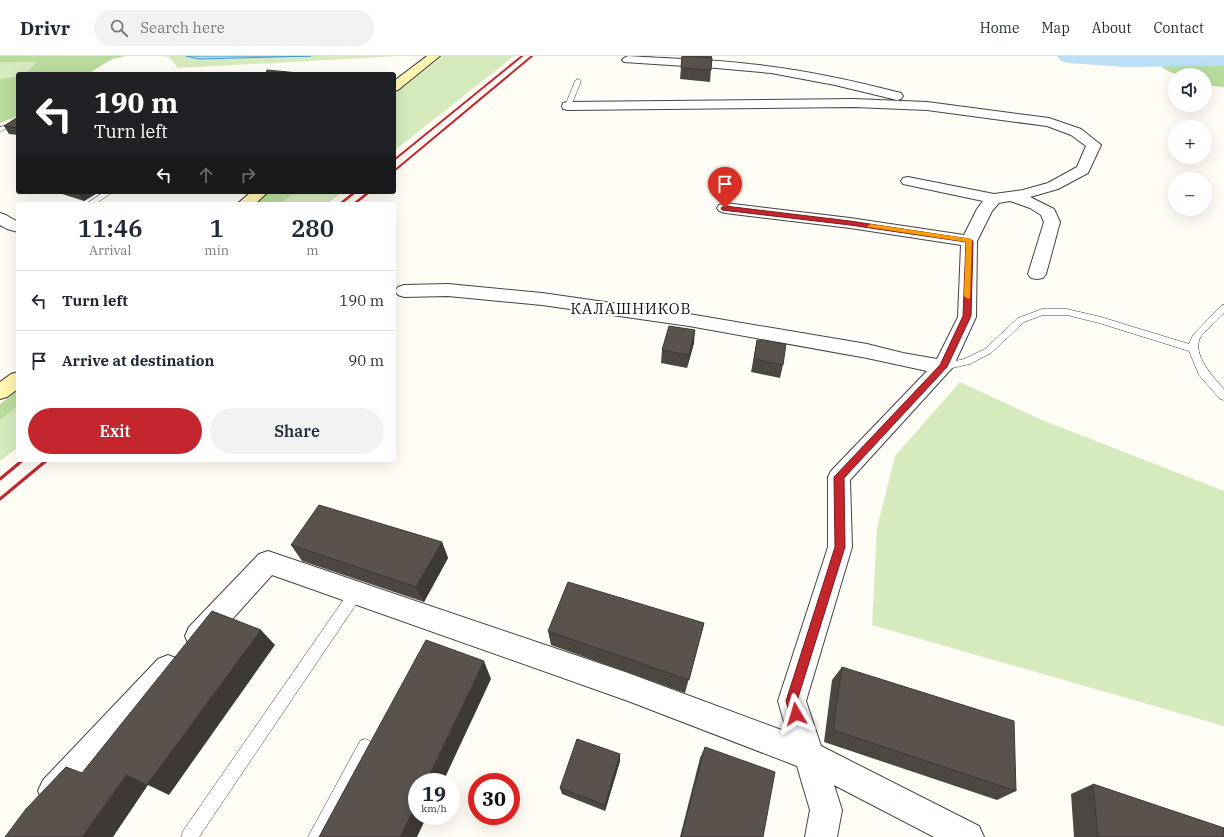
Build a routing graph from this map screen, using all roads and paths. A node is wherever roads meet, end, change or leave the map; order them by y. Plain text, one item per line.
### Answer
1 (434, 56) edge
2 (628, 60) dead end
3 (578, 81) dead end
4 (396, 85) edge
5 (568, 106) joint
6 (927, 106) junction
7 (908, 181) dead end
8 (106, 194) edge
9 (258, 194) edge
10 (1002, 198) junction
11 (93, 202) edge
12 (248, 202) edge
13 (725, 208) dead end
14 (969, 241) junction
15 (1038, 274) dead end
16 (404, 291) dead end
17 (1224, 308) edge
18 (1193, 349) junction
19 (943, 367) junction
20 (16, 380) edge
21 (0, 392) edge
22 (1224, 396) edge
23 (356, 593) junction
24 (365, 746) dead end
25 (807, 755) junction
26 (39, 808) edge
27 (190, 837) edge
28 (316, 837) edge
29 (821, 837) edge
30 (968, 837) edge

1 - 4 street
2 - 6 street
3 - 5 lane
5 - 6 street
6 - 10 street
7 - 10 street
8 - 11 lane
9 - 12 street
10 - 14 street
10 - 15 street
13 - 14 street
14 - 19 street
16 - 19 street
17 - 18 lane
18 - 19 lane
18 - 22 lane
19 - 25 street
20 - 21 street
23 - 25 street
23 - 26 street
23 - 27 lane
24 - 28 lane
25 - 29 street
25 - 30 street

